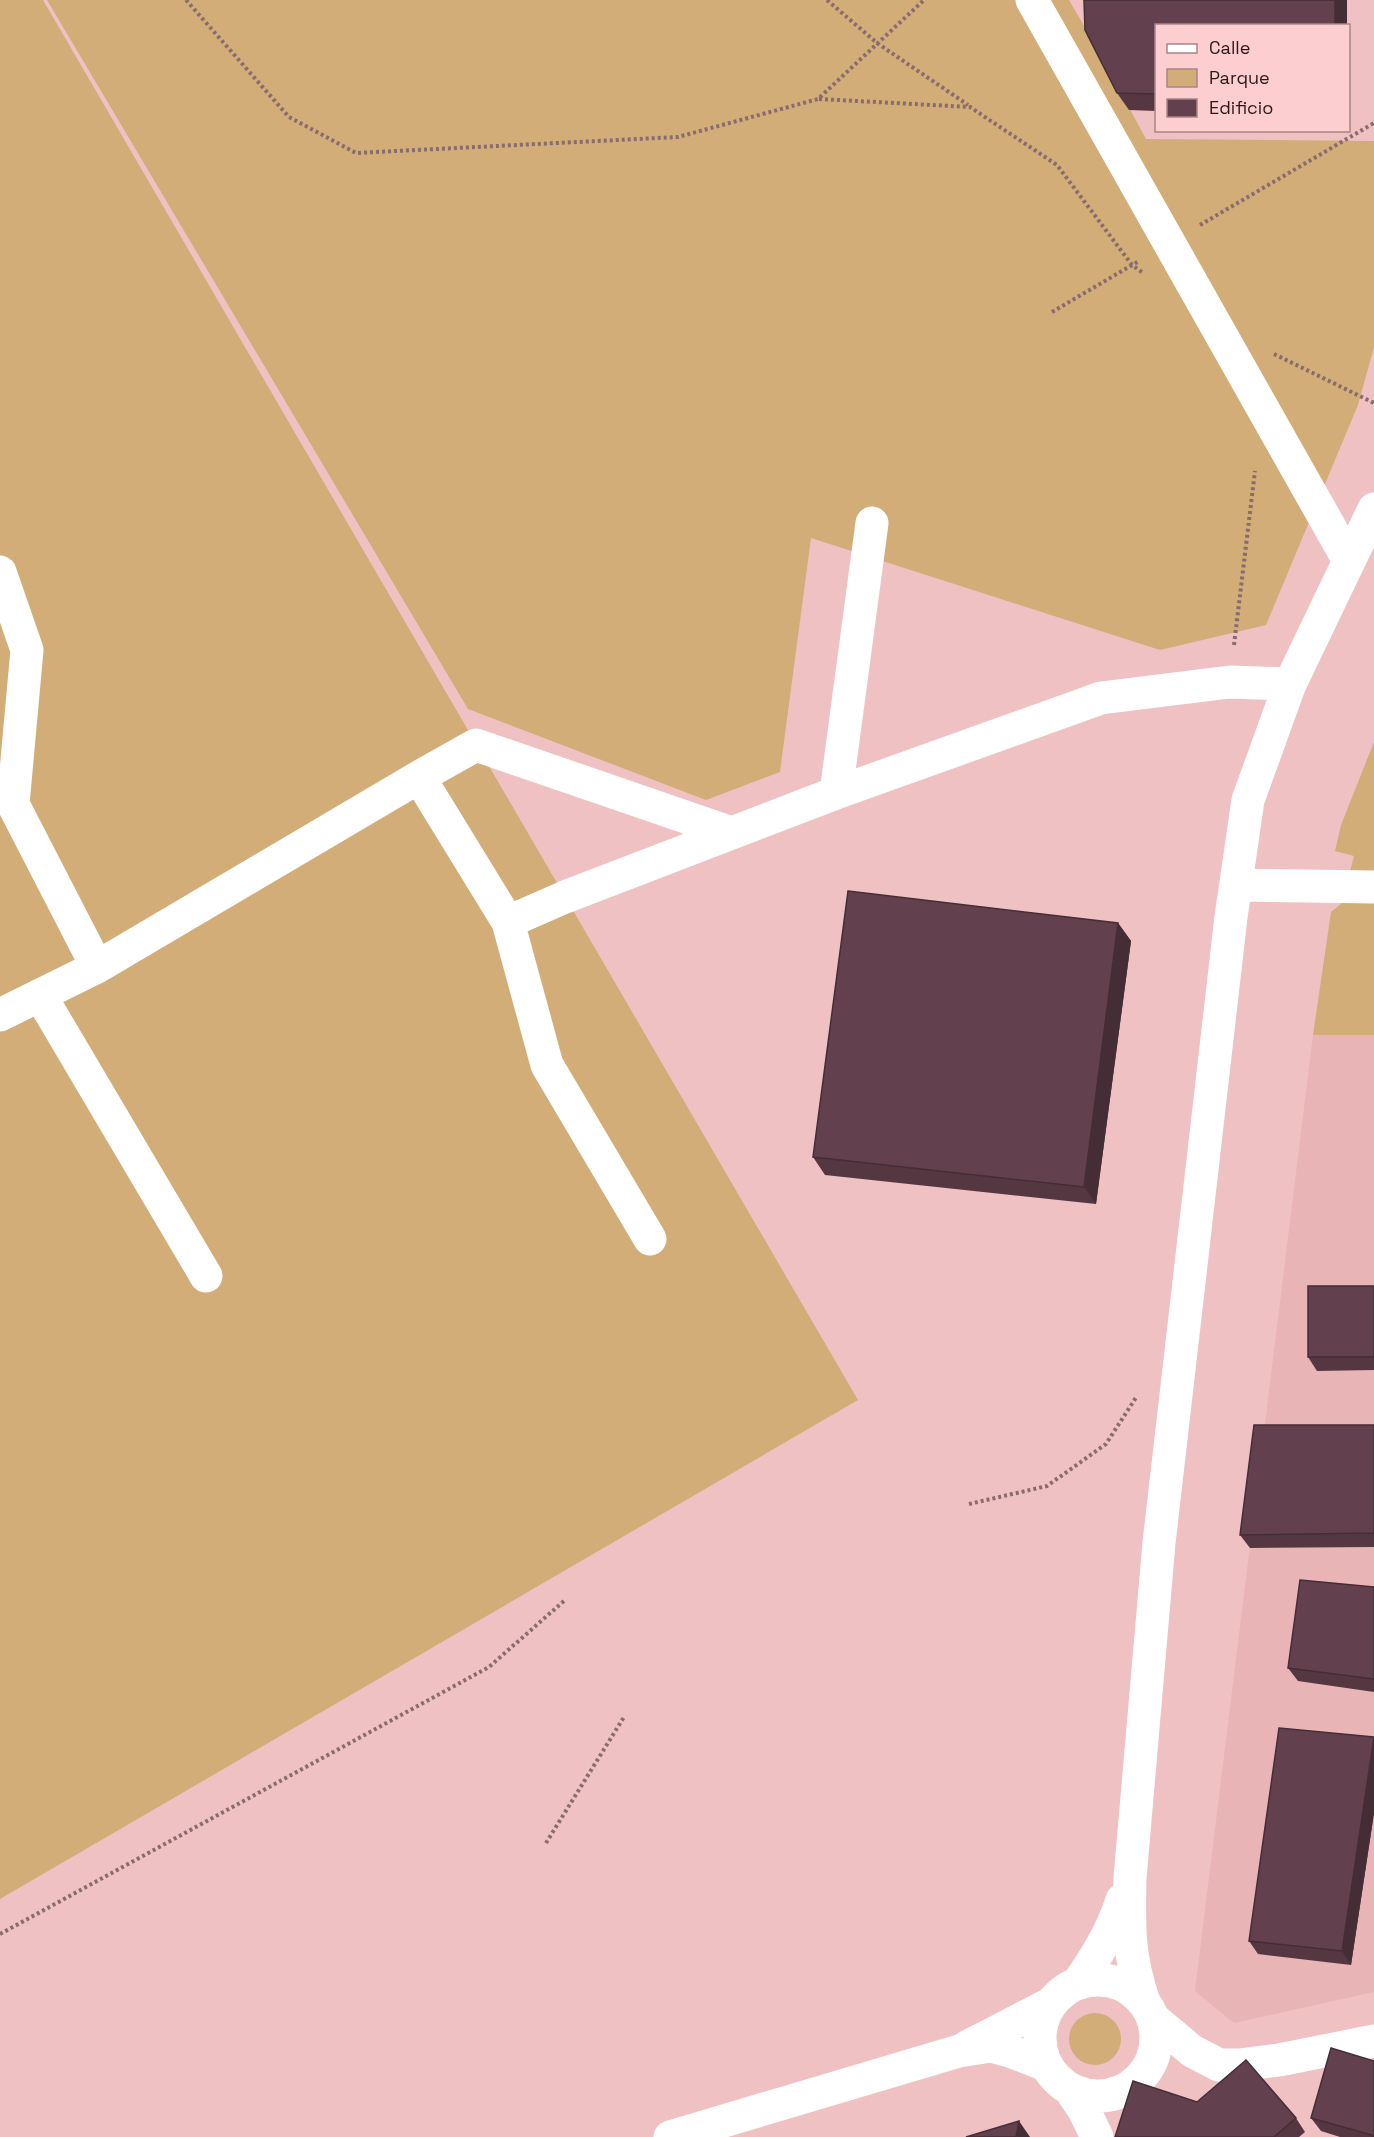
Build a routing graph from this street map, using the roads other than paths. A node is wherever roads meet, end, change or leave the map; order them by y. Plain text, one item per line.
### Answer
1 (1032, 0) edge
2 (1374, 509) edge
3 (872, 523) dead end
4 (1349, 561) junction
5 (0, 572) edge
6 (1290, 684) junction
7 (419, 777) junction
8 (836, 793) junction
9 (732, 833) junction
10 (1236, 885) junction
11 (1374, 887) edge
12 (508, 922) junction
13 (97, 967) junction
14 (40, 995) junction
15 (0, 1015) edge
16 (650, 1239) dead end
17 (206, 1276) dead end
18 (1130, 1878) junction
19 (1078, 1983) junction
20 (1050, 2004) junction
21 (1149, 2010) junction
22 (1374, 2041) edge
23 (960, 2051) junction
24 (1058, 2077) junction
25 (670, 2137) edge
26 (1097, 2137) edge

1 - 4 street
2 - 4 street
3 - 8 street
4 - 6 street
5 - 13 street
6 - 8 street
6 - 10 street
7 - 9 street
7 - 12 street
7 - 13 street
8 - 9 street
9 - 12 street
10 - 11 street
10 - 18 street
12 - 16 street
13 - 14 street
14 - 15 street
14 - 17 street
18 - 19 street
18 - 21 street
19 - 20 street
19 - 21 street
20 - 23 street
20 - 24 street
21 - 22 street
21 - 24 street
23 - 24 street
23 - 25 street
24 - 26 street

